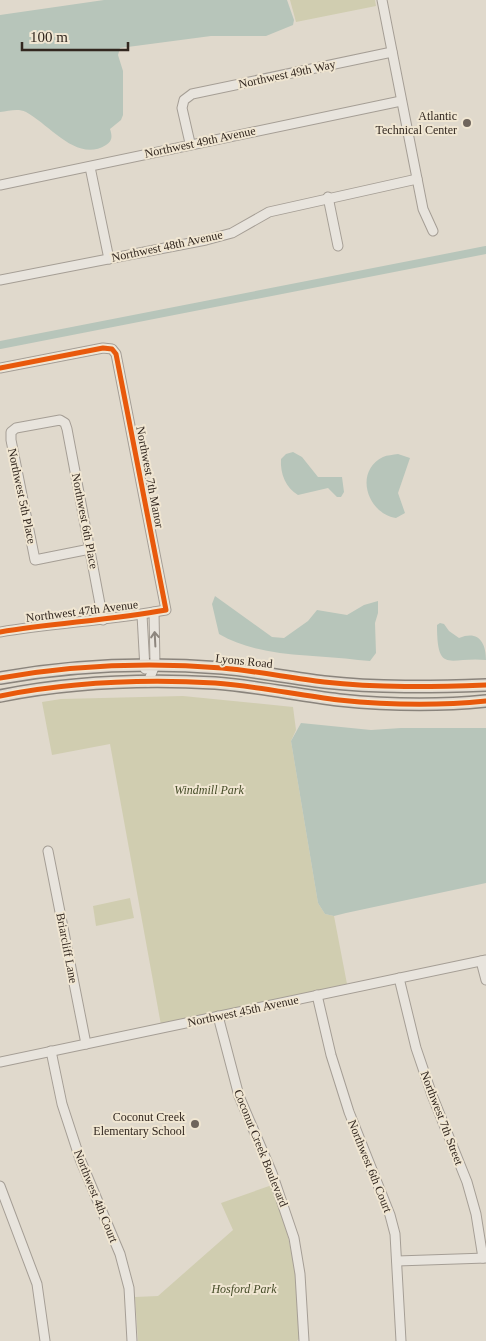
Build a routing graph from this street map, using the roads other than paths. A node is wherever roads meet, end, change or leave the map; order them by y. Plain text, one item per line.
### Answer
1 (382, 0) edge
2 (392, 52) junction
3 (401, 101) junction
4 (190, 143) junction
5 (90, 167) junction
6 (417, 179) junction
7 (0, 185) edge
8 (328, 197) junction
9 (433, 231) dead end
10 (338, 246) dead end
11 (109, 259) junction
12 (0, 280) edge
13 (0, 368) edge
14 (11, 432) joint
15 (90, 550) junction
16 (166, 610) joint
17 (154, 612) junction
18 (142, 615) junction
19 (103, 620) junction
20 (0, 632) edge
21 (150, 665) junction
22 (0, 678) edge
23 (148, 682) junction
24 (486, 685) edge
25 (0, 696) edge
26 (486, 701) edge
27 (48, 851) dead end
28 (484, 960) edge
29 (399, 978) junction
30 (486, 980) edge
31 (317, 995) junction
32 (218, 1016) junction
33 (86, 1044) junction
34 (51, 1051) junction
35 (0, 1062) edge
36 (0, 1186) edge
37 (484, 1258) edge
38 (397, 1261) junction
39 (45, 1341) edge
40 (132, 1341) edge
41 (304, 1341) edge
42 (401, 1341) edge

1 - 2 street
2 - 3 street
2 - 4 street, Northwest 49th Way
3 - 4 street, Northwest 49th Avenue
3 - 6 street
4 - 5 street, Northwest 49th Avenue
5 - 7 street, Northwest 49th Avenue
5 - 11 street
6 - 8 street, Northwest 48th Avenue
6 - 9 street
8 - 10 street
8 - 11 street, Northwest 48th Avenue
11 - 12 street, Northwest 48th Avenue
13 - 16 street, Northwest 7th Manor
14 - 15 street, Northwest 5th Place
14 - 15 street, Northwest 6th Place
15 - 19 street, Northwest 6th Place
16 - 17 street, Northwest 47th Avenue
17 - 18 street, Northwest 47th Avenue
21 -> 17 street
18 - 19 street, Northwest 47th Avenue
18 - 21 street
19 - 20 street, Northwest 47th Avenue
21 - 22 main road, Lyons Road
21 - 23 street
21 - 24 main road, Lyons Road
23 - 25 main road, Lyons Road
23 - 26 main road, Lyons Road
27 - 33 street, Briarcliff Lane
28 - 29 street, Northwest 45th Avenue
28 - 30 street
29 - 31 street, Northwest 45th Avenue
29 - 37 street, Northwest 7th Street
31 - 32 street, Northwest 45th Avenue
31 - 38 street, Northwest 6th Court
32 - 33 street, Northwest 45th Avenue
32 - 41 street, Coconut Creek Boulevard
33 - 34 street, Northwest 45th Avenue
34 - 35 street, Northwest 45th Avenue
34 - 40 street, Northwest 4th Court
36 - 39 street
37 - 38 street
38 - 42 street, Northwest 6th Court

